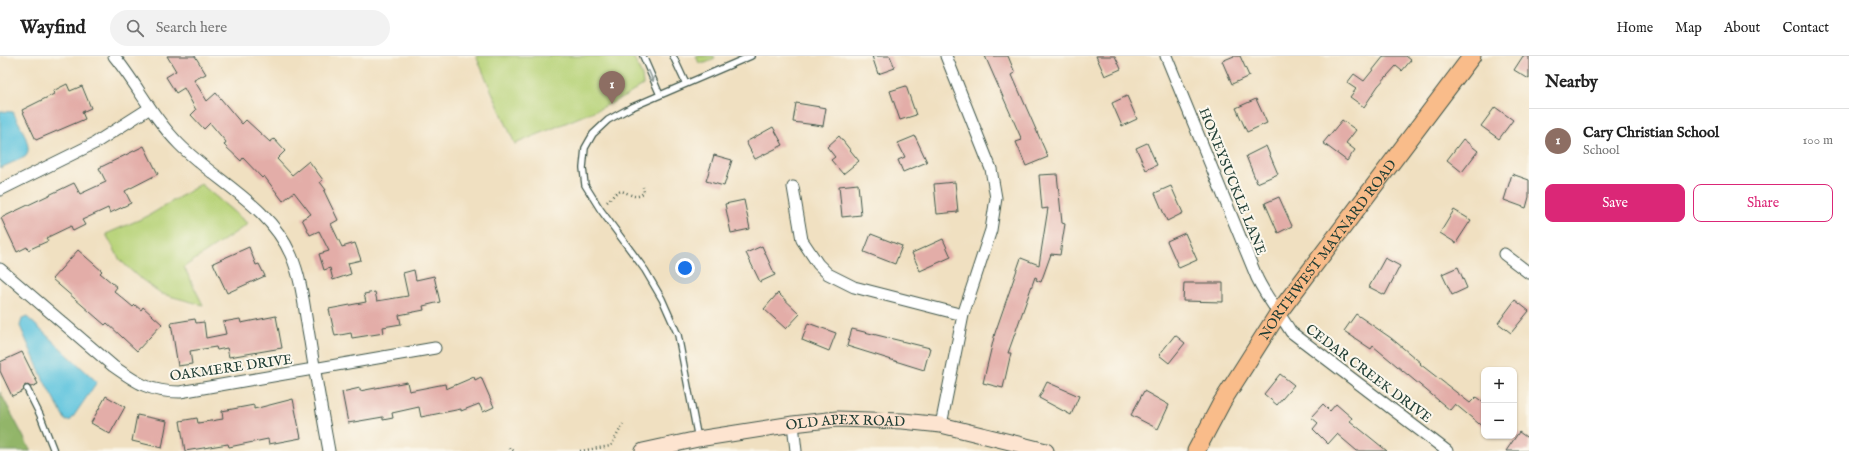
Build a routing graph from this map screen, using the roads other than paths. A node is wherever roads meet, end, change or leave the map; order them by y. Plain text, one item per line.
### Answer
1 (114, 56) edge
2 (643, 56) edge
3 (673, 56) edge
4 (751, 56) edge
5 (946, 56) edge
6 (1166, 56) edge
7 (1472, 56) edge
8 (686, 84) junction
9 (660, 95) junction
10 (150, 108) junction
11 (793, 187) dead end
12 (0, 190) edge
13 (1504, 254) dead end
14 (0, 269) edge
15 (1529, 273) edge
16 (1279, 312) junction
17 (963, 315) junction
18 (435, 348) dead end
19 (315, 370) junction
20 (27, 389) dead end
21 (792, 424) junction
22 (941, 425) junction
23 (698, 439) junction
24 (54, 451) edge
25 (329, 451) edge
26 (643, 451) edge
27 (796, 451) edge
28 (1046, 451) edge
29 (1196, 451) edge
30 (1447, 451) edge

1 - 10 street
2 -> 9 lane
3 - 8 lane
4 - 8 lane
5 - 17 street
6 - 16 street, HONEYSUCKLE LANE
7 - 16 main road, NORTHWEST MAYNARD ROAD
8 - 9 lane
9 - 23 lane
10 - 12 street
10 - 19 street
11 - 17 street
13 - 15 street
14 - 19 street, OAKMERE DRIVE
16 - 29 main road, NORTHWEST MAYNARD ROAD
16 - 30 street, CEDAR CREEK DRIVE
17 - 22 street
18 - 19 street, OAKMERE DRIVE
19 - 25 street
20 - 24 lane
21 - 22 main road, OLD APEX ROAD
21 - 23 main road, OLD APEX ROAD
21 - 27 street
22 - 28 main road, OLD APEX ROAD
23 - 26 main road, OLD APEX ROAD

